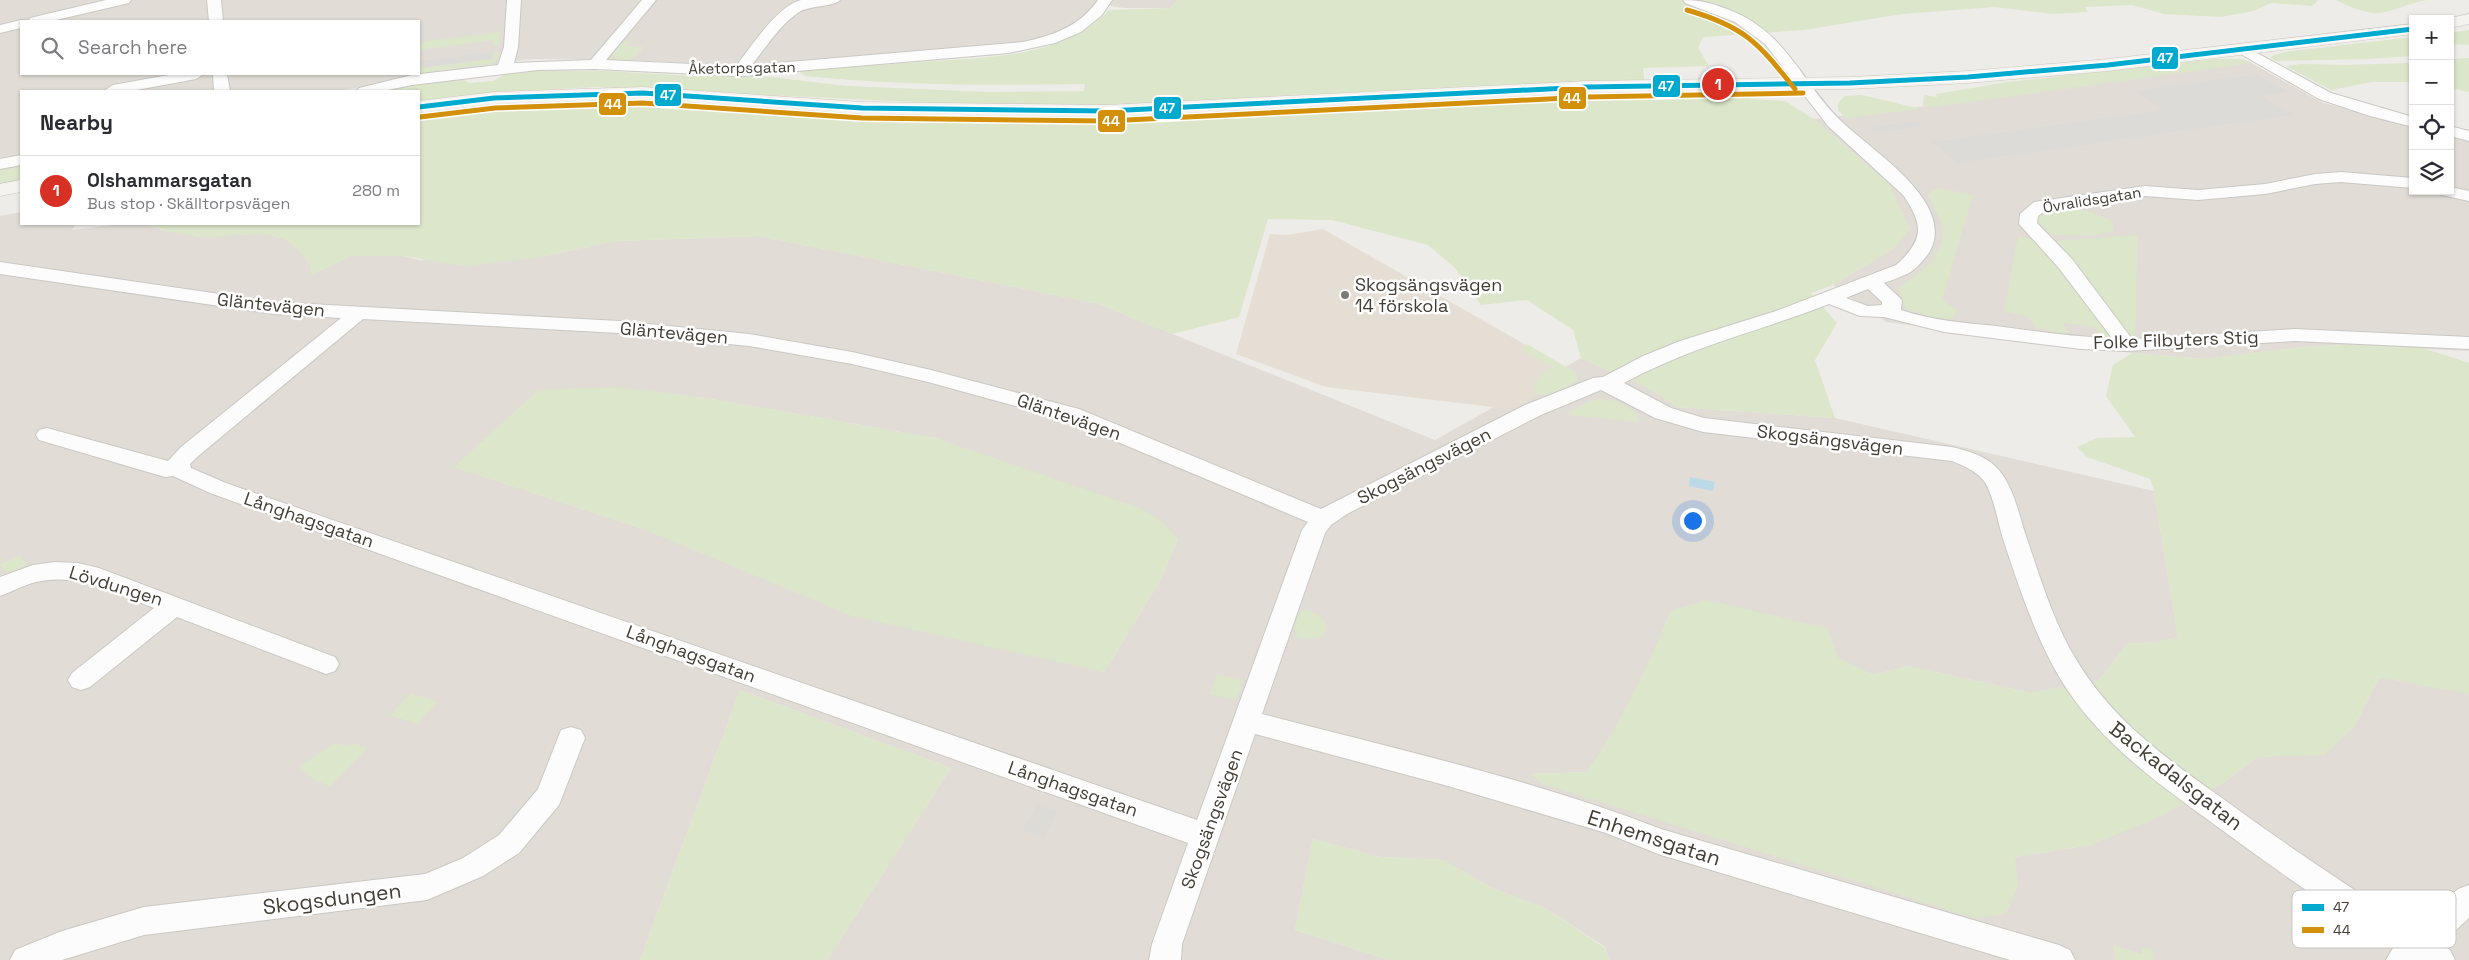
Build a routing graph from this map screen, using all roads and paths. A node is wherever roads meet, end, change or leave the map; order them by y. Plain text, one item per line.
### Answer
1 (124, 0) edge
2 (214, 0) edge
3 (514, 0) edge
4 (649, 0) edge
5 (833, 0) edge
6 (1105, 0) edge
7 (1690, 0) edge
8 (39, 20) edge
9 (216, 20) edge
10 (2469, 20) edge
11 (2454, 22) edge
12 (20, 24) edge
13 (2409, 29) edge
14 (0, 30) edge
15 (2244, 50) junction
16 (596, 64) junction
17 (505, 67) junction
18 (740, 71) junction
19 (191, 75) edge
20 (220, 75) edge
21 (1803, 84) junction
22 (113, 90) dead end
23 (222, 90) edge
24 (368, 90) edge
25 (420, 107) edge
26 (2409, 121) edge
27 (2454, 133) edge
28 (2469, 136) edge
29 (20, 160) edge
30 (0, 164) edge
31 (2409, 183) edge
32 (20, 186) edge
33 (0, 190) edge
34 (2454, 193) edge
35 (2469, 196) edge
36 (0, 268) edge
37 (1872, 282) junction
38 (1830, 297) junction
39 (1886, 311) junction
40 (357, 314) junction
41 (2469, 343) edge
42 (2127, 345) junction
43 (1606, 384) junction
44 (47, 435) dead end
45 (1978, 463) joint
46 (179, 468) junction
47 (1323, 519) junction
48 (0, 587) edge
49 (175, 605) junction
50 (326, 664) dead end
51 (81, 680) dead end
52 (1247, 721) junction
53 (571, 738) dead end
54 (1205, 836) junction
55 (2326, 890) edge
56 (2469, 899) edge
57 (2456, 914) edge
58 (2408, 948) edge
59 (2419, 956) edge
60 (26, 960) edge
61 (1165, 960) edge
62 (2059, 960) edge

1 - 8 street
2 - 9 street
3 - 17 street
4 - 16 street
5 - 18 street
6 - 18 street, Åketorpsgatan
7 - 21 street
10 - 11 street
12 - 14 street
13 - 15 street
15 - 21 street
15 - 26 street
16 - 17 street, Åketorpsgatan
16 - 18 street, Åketorpsgatan
17 - 24 street, Åketorpsgatan
19 - 22 street
20 - 23 street
21 - 25 street
21 - 37 street
27 - 28 street
29 - 30 street
31 - 42 street, Övralidsgatan
32 - 33 street
34 - 35 street
36 - 40 street, Gläntevägen
37 - 38 street
37 - 39 street
38 - 39 street, Folke Filbyters Stig
38 - 43 street
39 - 42 street, Folke Filbyters Stig
40 - 46 street
40 - 47 street, Gläntevägen
41 - 42 street, Folke Filbyters Stig
43 - 45 street, Skogsängsvägen
43 - 47 street, Skogsängsvägen
44 - 46 street, Långhagsgatan
45 - 55 street, Backadalsgatan
46 - 54 street, Långhagsgatan
47 - 52 street, Skogsängsvägen
48 - 49 street, Lövdungen
49 - 50 street, Lövdungen
49 - 51 street, Lövdungen
52 - 54 street, Skogsängsvägen
52 - 62 street, Enhemsgatan
53 - 60 street, Skogsdungen
54 - 61 street, Skogsängsvägen
56 - 57 street
58 - 59 street, Backadalsgatan

